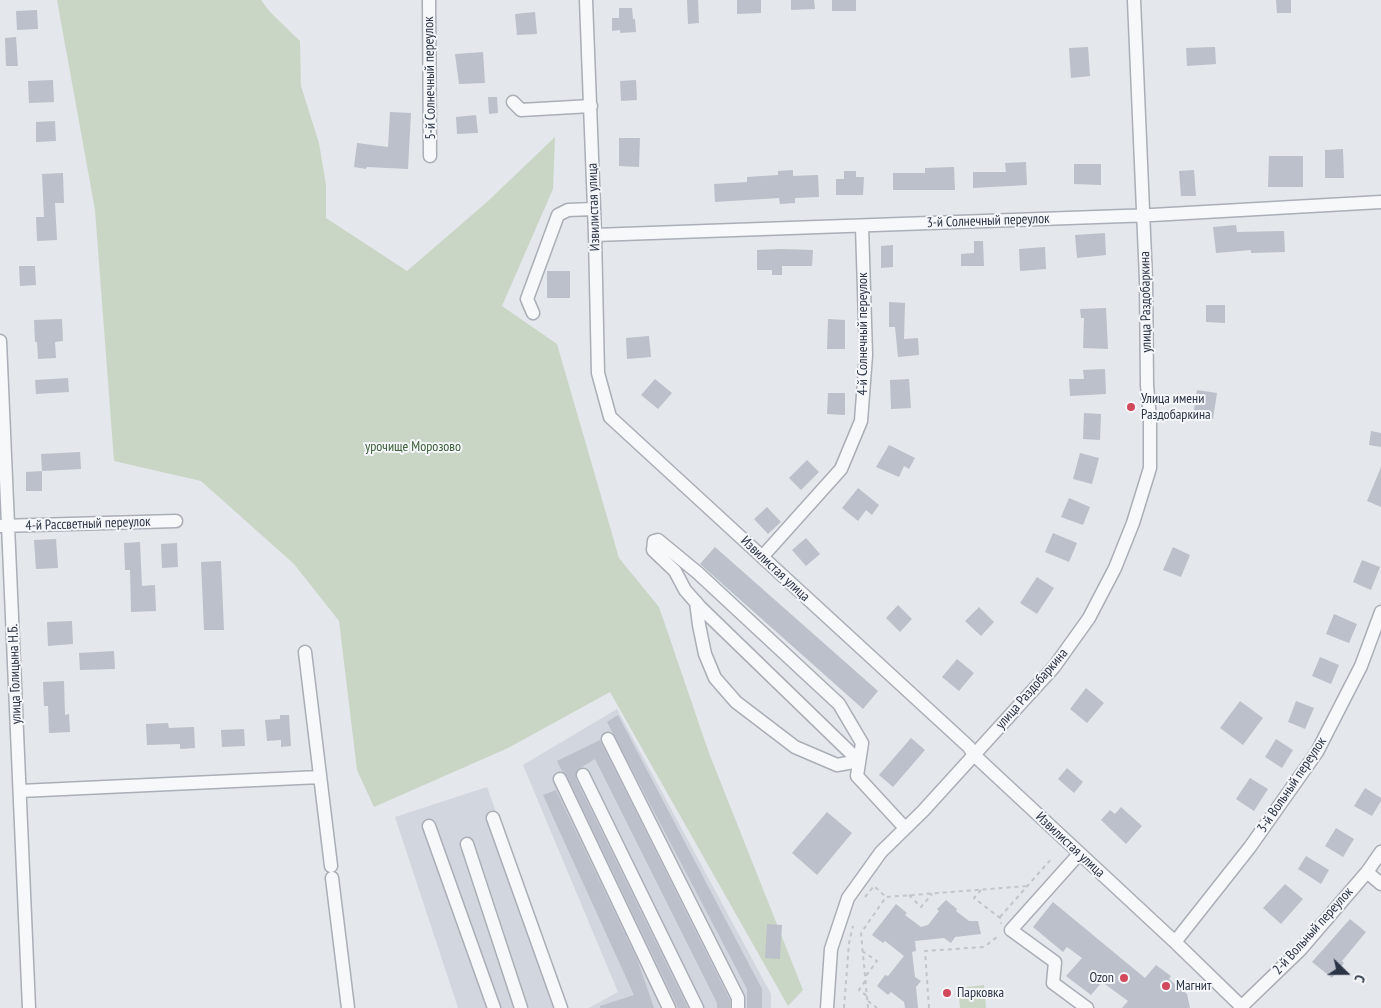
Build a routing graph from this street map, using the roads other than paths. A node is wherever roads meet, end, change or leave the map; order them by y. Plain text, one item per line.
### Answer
1 (429, 0) edge
2 (586, 0) edge
3 (1134, 0) edge
4 (513, 102) dead end
5 (590, 106) junction
6 (430, 156) dead end
7 (1381, 202) edge
8 (593, 209) junction
9 (1144, 215) junction
10 (862, 226) junction
11 (595, 235) junction
12 (533, 312) dead end
13 (0, 341) edge
14 (176, 521) dead end
15 (5, 526) edge
16 (762, 557) junction
17 (696, 602) junction
18 (1381, 612) edge
19 (305, 652) dead end
20 (608, 740) dead end
21 (974, 755) junction
22 (859, 761) junction
23 (583, 775) dead end
24 (320, 777) junction
25 (560, 780) dead end
26 (20, 791) junction
27 (494, 818) dead end
28 (429, 826) dead end
29 (906, 828) junction
30 (467, 844) dead end
31 (1381, 852) edge
32 (1078, 854) junction
33 (1367, 872) junction
34 (1381, 884) edge
35 (1175, 942) junction
36 (1240, 1007) edge
37 (29, 1008) edge
38 (348, 1008) edge
39 (494, 1008) edge
40 (521, 1008) edge
41 (561, 1008) edge
42 (669, 1008) edge
43 (697, 1008) edge
44 (738, 1008) edge
45 (827, 1008) edge
46 (1087, 1008) edge

1 - 6 street, 5-й Солнечный переулок
2 - 5 street, Извилистая улица
3 - 9 street, улица Раздобаркина
4 - 5 street
5 - 8 street, Извилистая улица
7 - 9 street, 3-й Солнечный переулок
8 - 11 street, Извилистая улица
8 - 12 street
9 - 10 street, 3-й Солнечный переулок
9 - 21 street, улица Раздобаркина
10 - 11 street, 3-й Солнечный переулок
10 - 16 street, 4-й Солнечный переулок
11 - 16 street, Извилистая улица
13 - 15 street, улица Голицына Н.Б.
14 - 15 street, 4-й Рассветный переулок
15 - 26 street, улица Голицына Н.Б.
16 - 21 street, Извилистая улица
17 - 22 street
17 - 22 street
17 - 22 street
18 - 35 street, 3-й Вольный переулок
19 - 24 street
20 - 44 street
21 - 29 street, улица Раздобаркина
21 - 32 street, Извилистая улица
22 - 29 street
23 - 43 street
24 - 26 street
24 - 38 street
25 - 42 street
26 - 37 street, улица Голицына Н.Б.
27 - 41 street
28 - 39 street
29 - 45 street, улица Раздобаркина
30 - 40 street
31 - 33 street, 2-й Вольный переулок
32 - 35 street, Извилистая улица
32 - 46 street
33 - 34 street
33 - 36 street, 2-й Вольный переулок
35 - 36 street, Извилистая улица

